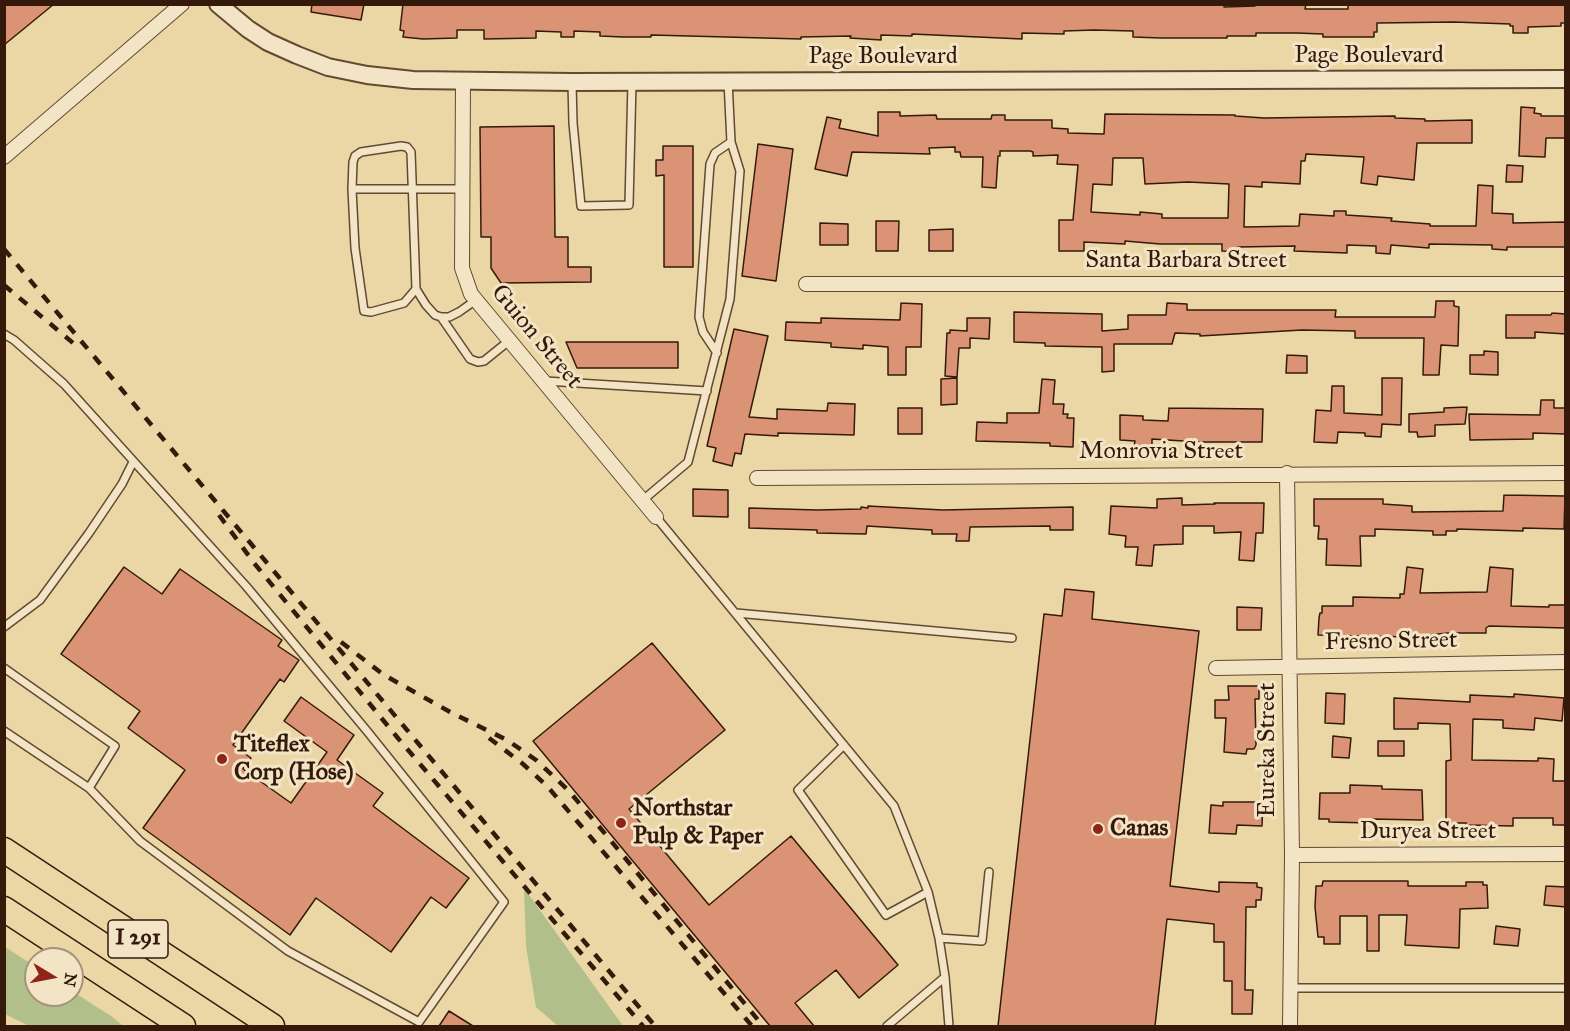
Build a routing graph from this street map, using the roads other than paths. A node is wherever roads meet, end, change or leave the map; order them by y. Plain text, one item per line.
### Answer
1 (182, 4) edge
2 (218, 4) edge
3 (1566, 79) edge
4 (728, 81) junction
5 (463, 82) junction
6 (572, 82) junction
7 (632, 82) junction
8 (731, 142) junction
9 (4, 157) edge
10 (352, 189) junction
11 (412, 189) junction
12 (461, 189) junction
13 (807, 284) dead end
14 (1566, 284) edge
15 (416, 289) junction
16 (476, 300) junction
17 (441, 317) junction
18 (4, 334) edge
19 (510, 340) junction
20 (717, 353) junction
21 (543, 381) junction
22 (707, 391) junction
23 (133, 462) junction
24 (1287, 473) junction
25 (1566, 473) edge
26 (757, 477) dead end
27 (642, 501) junction
28 (657, 517) joint
29 (736, 613) junction
30 (6, 626) edge
31 (4, 636) edge
32 (1012, 638) dead end
33 (1566, 662) edge
34 (1290, 666) junction
35 (4, 668) edge
36 (1216, 668) dead end
37 (4, 731) edge
38 (844, 745) junction
39 (89, 788) junction
40 (4, 850) edge
41 (1566, 854) edge
42 (1292, 855) junction
43 (989, 872) dead end
44 (928, 892) junction
45 (4, 909) edge
46 (939, 938) junction
47 (945, 977) junction
48 (1289, 988) junction
49 (1566, 988) edge
50 (183, 1026) edge
51 (272, 1026) edge
52 (888, 1026) edge
53 (949, 1026) edge
54 (1290, 1026) edge

1 - 9 street
2 - 5 street, Page Boulevard
3 - 4 street, Page Boulevard
4 - 7 street, Page Boulevard
4 - 8 lane
5 - 6 street, Page Boulevard
5 - 12 street, Guion Street
6 - 7 street, Page Boulevard
6 - 7 lane
8 - 20 lane
8 - 20 lane
10 - 11 lane
10 - 11 lane
10 - 15 lane
11 - 12 lane
11 - 15 lane
12 - 16 street, Guion Street
13 - 14 street, Santa Barbara Street
15 - 17 lane
16 - 17 lane
16 - 19 street, Guion Street
17 - 19 lane
18 - 23 lane
19 - 21 street, Guion Street
20 - 22 lane
21 - 22 lane
21 - 27 street, Guion Street
22 - 27 lane
23 - 30 lane
23 - 39 lane
24 - 25 street, Monrovia Street
24 - 26 street, Monrovia Street
24 - 34 street, Eureka Street
27 - 28 street, Guion Street
28 - 29 lane
29 - 32 lane
29 - 38 lane
30 - 31 lane
33 - 34 street, Fresno Street
34 - 36 street, Fresno Street
34 - 42 street, Eureka Street
35 - 39 lane
37 - 39 lane
38 - 44 lane
38 - 44 lane
40 - 51 highway, I 291
41 - 42 street, Duryea Street
42 - 48 street, Eureka Street
43 - 46 lane
44 - 46 lane
45 - 50 highway, I 291
46 - 47 lane
47 - 52 lane
47 - 53 lane
48 - 49 lane
48 - 54 street, Eureka Street

